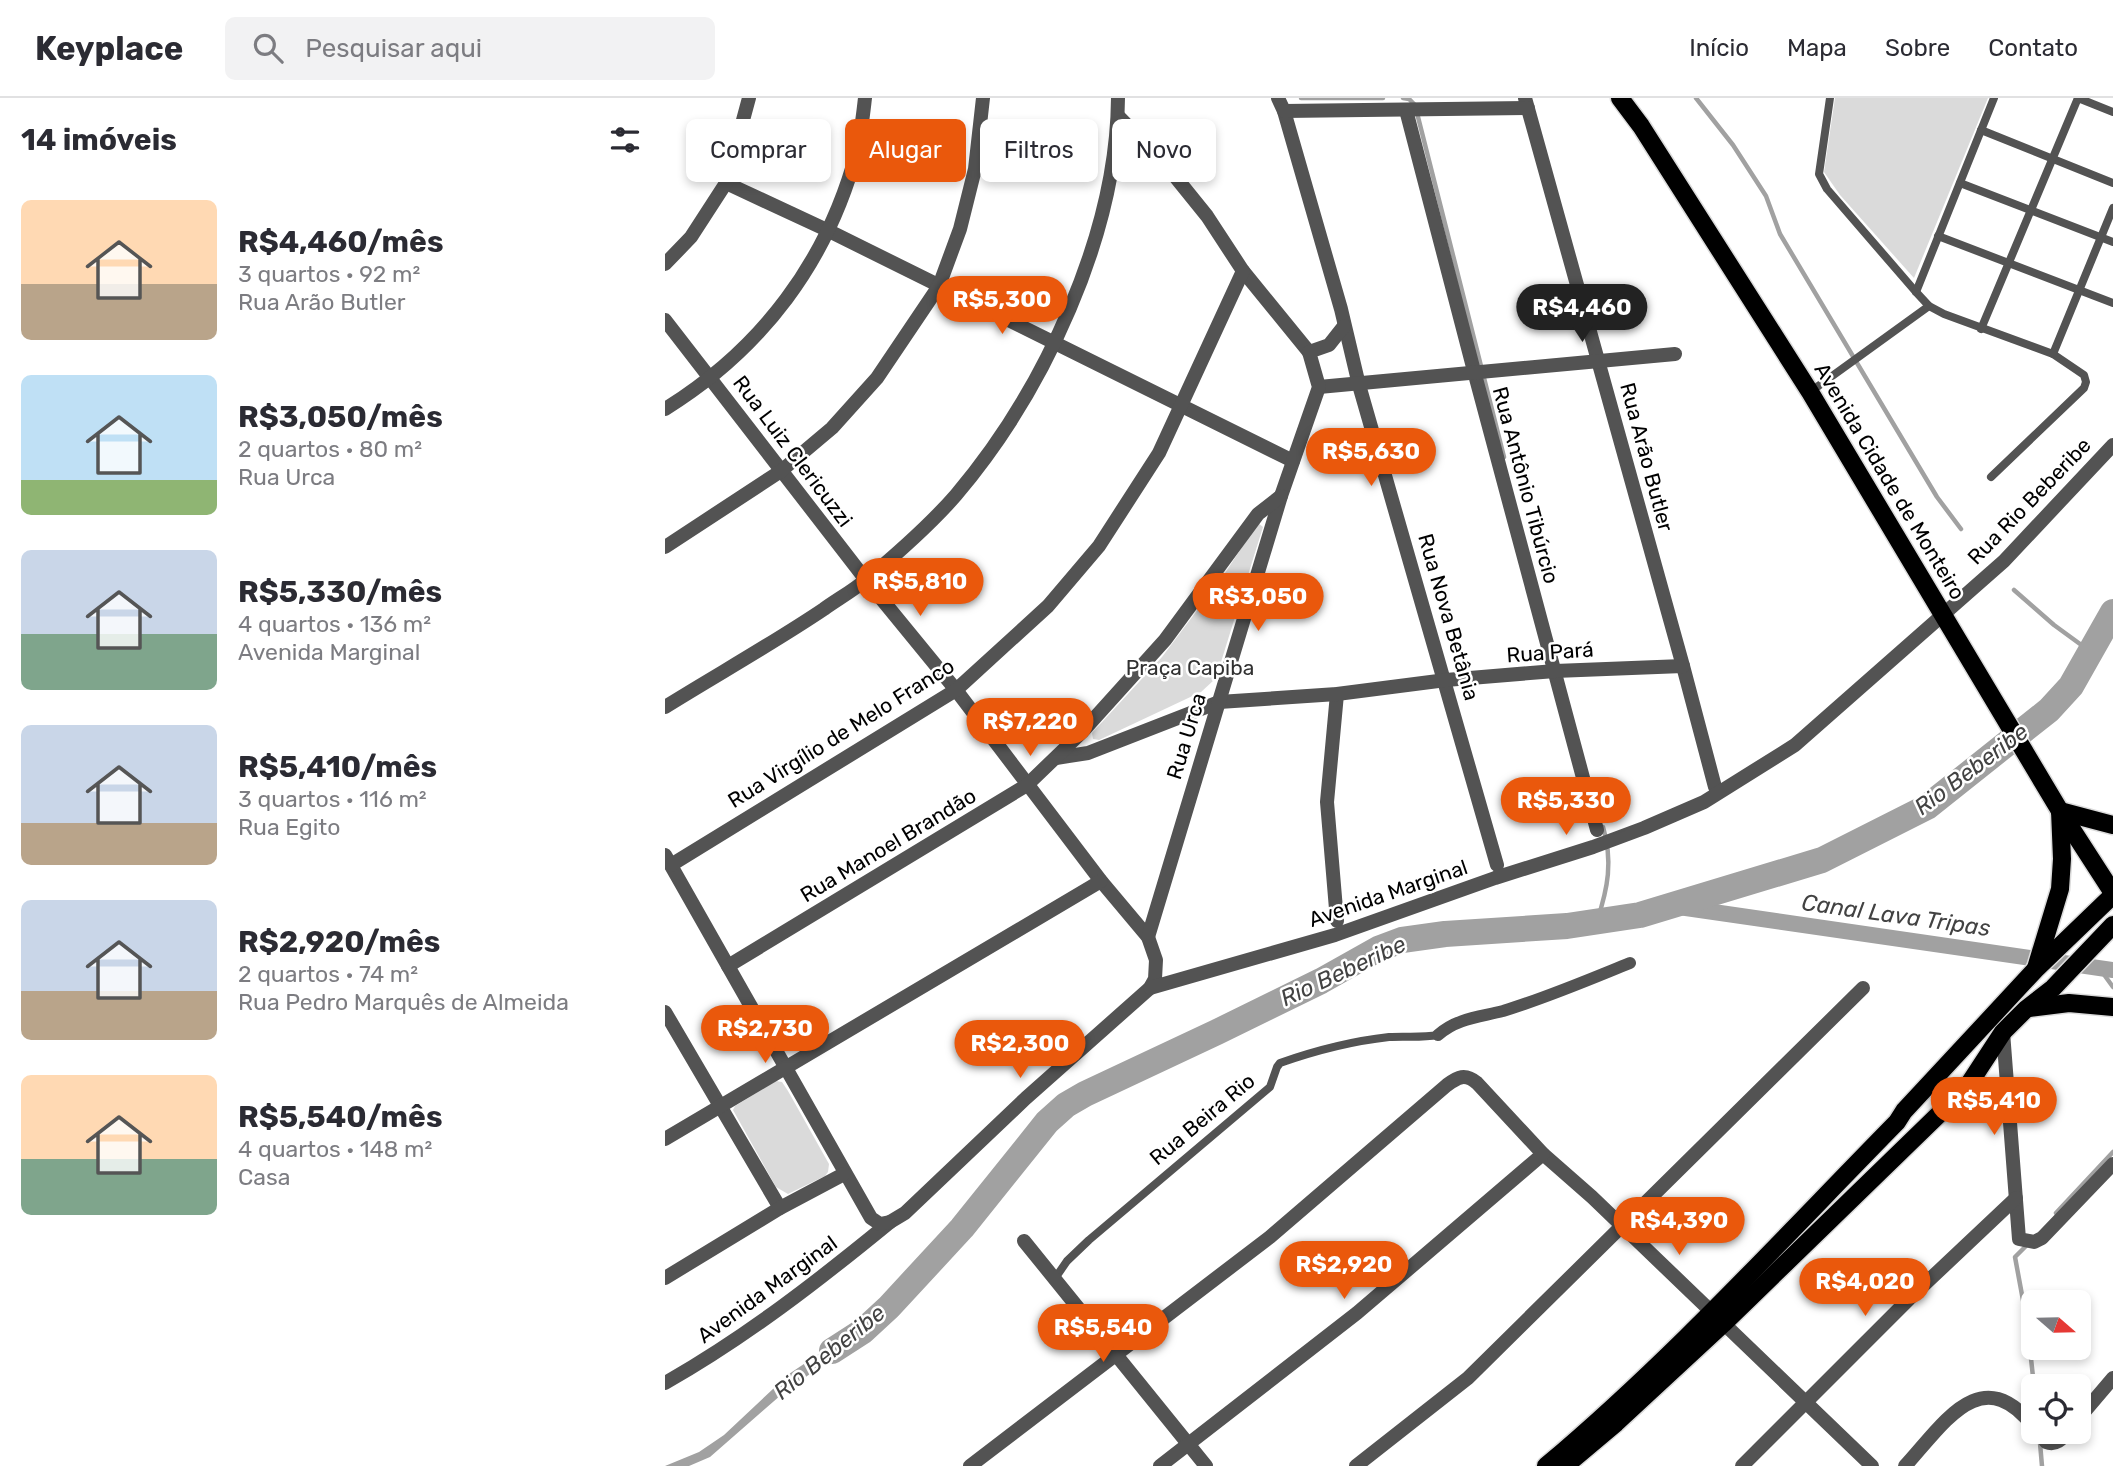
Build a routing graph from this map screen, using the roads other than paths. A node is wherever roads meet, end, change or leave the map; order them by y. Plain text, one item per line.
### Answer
1 (749, 98) edge
2 (865, 98) edge
3 (983, 98) edge
4 (1118, 98) edge
5 (1620, 98) edge
6 (1829, 98) edge
7 (1994, 98) edge
8 (2078, 98) edge
9 (1526, 103) edge
10 (1281, 105) edge
11 (1407, 110) junction
12 (2113, 112) edge
13 (1118, 116) junction
14 (1981, 130) junction
15 (2053, 158) junction
16 (726, 183) junction
17 (1960, 183) junction
18 (2113, 183) edge
19 (2113, 208) edge
20 (2031, 212) junction
21 (827, 230) junction
22 (1938, 236) junction
23 (2101, 237) junction
24 (2113, 242) edge
25 (665, 264) edge
26 (2009, 265) junction
27 (1243, 271) junction
28 (939, 286) junction
29 (2079, 291) junction
30 (1916, 292) junction
31 (2113, 303) edge
32 (1929, 306) junction
33 (665, 320) edge
34 (1344, 326) junction
35 (1981, 329) junction
36 (1055, 342) junction
37 (1309, 352) junction
38 (1675, 354) dead end
39 (2053, 354) junction
40 (1599, 360) junction
41 (1474, 371) junction
42 (711, 378) junction
43 (1359, 385) junction
44 (1318, 387) junction
45 (1811, 393) junction
46 (1182, 405) junction
47 (665, 409) edge
48 (2113, 444) edge
49 (1293, 461) junction
50 (781, 471) junction
51 (1991, 477) dead end
52 (1281, 496) junction
53 (665, 547) edge
54 (866, 580) junction
55 (1943, 613) junction
56 (1683, 666) junction
57 (1561, 671) junction
58 (1446, 680) junction
59 (956, 690) junction
60 (1337, 694) junction
61 (1219, 702) junction
62 (665, 706) edge
63 (1056, 758) junction
64 (1027, 785) junction
65 (1714, 788) dead end
66 (2060, 811) junction
67 (2113, 825) edge
68 (1597, 830) dead end
69 (668, 860) edge
70 (1497, 865) dead end
71 (1101, 881) junction
72 (2113, 894) edge
73 (1337, 921) dead end
74 (2113, 925) edge
75 (1148, 937) junction
76 (1630, 963) dead end
77 (728, 966) junction
78 (2029, 977) junction
79 (1150, 988) junction
80 (1863, 988) dead end
81 (2113, 1007) edge
82 (2026, 1009) junction
83 (665, 1012) edge
84 (2003, 1032) junction
85 (1439, 1035) joint
86 (787, 1068) junction
87 (720, 1106) junction
88 (665, 1139) edge
89 (1543, 1154) junction
90 (2113, 1164) edge
91 (844, 1174) junction
92 (2016, 1198) junction
93 (780, 1208) junction
94 (890, 1222) junction
95 (1622, 1228) junction
96 (1024, 1241) dead end
97 (665, 1278) edge
98 (1056, 1278) junction
99 (1717, 1317) junction
100 (1117, 1353) junction
101 (2113, 1378) edge
102 (665, 1383) edge
103 (1806, 1401) junction
104 (2091, 1404) edge
105 (2021, 1414) edge
106 (1189, 1444) junction
107 (970, 1466) edge
108 (1160, 1466) edge
109 (1206, 1466) edge
110 (1356, 1466) edge
111 (1546, 1466) edge
112 (1565, 1466) edge
113 (1742, 1466) edge
114 (1872, 1466) edge
115 (1905, 1466) edge

1 - 16 street
2 - 21 street
3 - 28 street
4 - 13 street
5 - 45 main road, Avenida Cidade de Monteiro
6 - 30 lane
7 - 14 lane
8 - 12 lane
8 - 15 lane
9 - 11 street
9 - 40 street, Rua Arão Butler
10 - 11 street
10 - 34 street, Rua Nova Betânia
11 - 41 street, Rua Antônio Tibúrcio
13 - 27 street
13 - 36 street
14 - 15 lane
14 - 17 lane
15 - 18 lane
15 - 20 lane
16 - 21 street
16 - 25 street
17 - 20 lane
17 - 22 lane
19 - 23 lane
20 - 23 lane
20 - 26 lane
21 - 28 street
21 - 42 street
22 - 26 lane
22 - 30 lane
23 - 24 lane
23 - 29 lane
26 - 29 lane
26 - 35 lane
27 - 37 street
27 - 46 street, Rua Virgílio de Melo Franco
28 - 36 street
28 - 50 street
29 - 31 lane
29 - 39 lane
30 - 32 lane
32 - 35 lane
32 - 45 lane
33 - 42 street, Rua Luiz Clericuzzi
34 - 37 street
34 - 43 street, Rua Nova Betânia
35 - 39 lane
36 - 46 street
36 - 54 street
37 - 44 street
38 - 40 street
39 - 51 lane
40 - 41 street
40 - 56 street, Rua Arão Butler
41 - 43 street
41 - 57 street, Rua Antônio Tibúrcio
42 - 47 street
42 - 50 street, Rua Luiz Clericuzzi
43 - 44 street
43 - 58 street, Rua Nova Betânia
44 - 49 street, Rua Urca
45 - 55 main road, Avenida Cidade de Monteiro
46 - 49 street
46 - 59 street, Rua Virgílio de Melo Franco
48 - 55 street, Rua Rio Beberibe
49 - 52 street, Rua Urca
50 - 53 street
50 - 54 street, Rua Luiz Clericuzzi
52 - 61 street, Rua Urca
52 - 63 street, Rua Manoel Brandão
54 - 59 street, Rua Luiz Clericuzzi
54 - 62 street
55 - 66 main road, Avenida Cidade de Monteiro
55 - 79 street, Avenida Marginal
56 - 57 street, Rua Pará
56 - 65 street, Rua Arão Butler
57 - 58 street, Rua Pará
57 - 68 street, Rua Antônio Tibúrcio
58 - 60 street, Rua Pará
58 - 70 street, Rua Nova Betânia
59 - 64 street, Rua Luiz Clericuzzi
59 - 69 street, Rua Virgílio de Melo Franco
60 - 61 street, Rua Pará
60 - 73 street
61 - 63 street, Rua Pará
61 - 75 street, Rua Urca
63 - 64 street, Rua Manoel Brandão
64 - 71 street, Rua Luiz Clericuzzi
64 - 77 street, Rua Manoel Brandão
66 - 67 main road
66 - 72 main road, Avenida Cidade de Monteiro
66 - 78 main road
69 - 77 street
71 - 75 street, Rua Luiz Clericuzzi
71 - 86 street
72 - 78 main road
74 - 82 main road
75 - 79 street
76 - 85 street, Rua Beira Rio
77 - 86 street
78 - 99 main road
79 - 94 street, Avenida Marginal
80 - 95 street
81 - 82 main road
82 - 84 main road
83 - 87 street
84 - 92 street
84 - 99 main road
85 - 98 lane, Rua Beira Rio
86 - 87 street
86 - 91 street
87 - 88 street
87 - 93 street
89 - 95 street
89 - 100 street
89 - 106 street
90 - 92 street
91 - 93 street
91 - 94 street
92 - 103 street
93 - 97 street
94 - 102 street, Avenida Marginal
95 - 99 street
95 - 110 street
96 - 98 street
98 - 100 street
99 - 103 street
99 - 111 main road
99 - 112 main road
100 - 106 street
100 - 107 street
101 - 104 street
103 - 113 street
103 - 114 street
105 - 115 street
106 - 108 street
106 - 109 street

